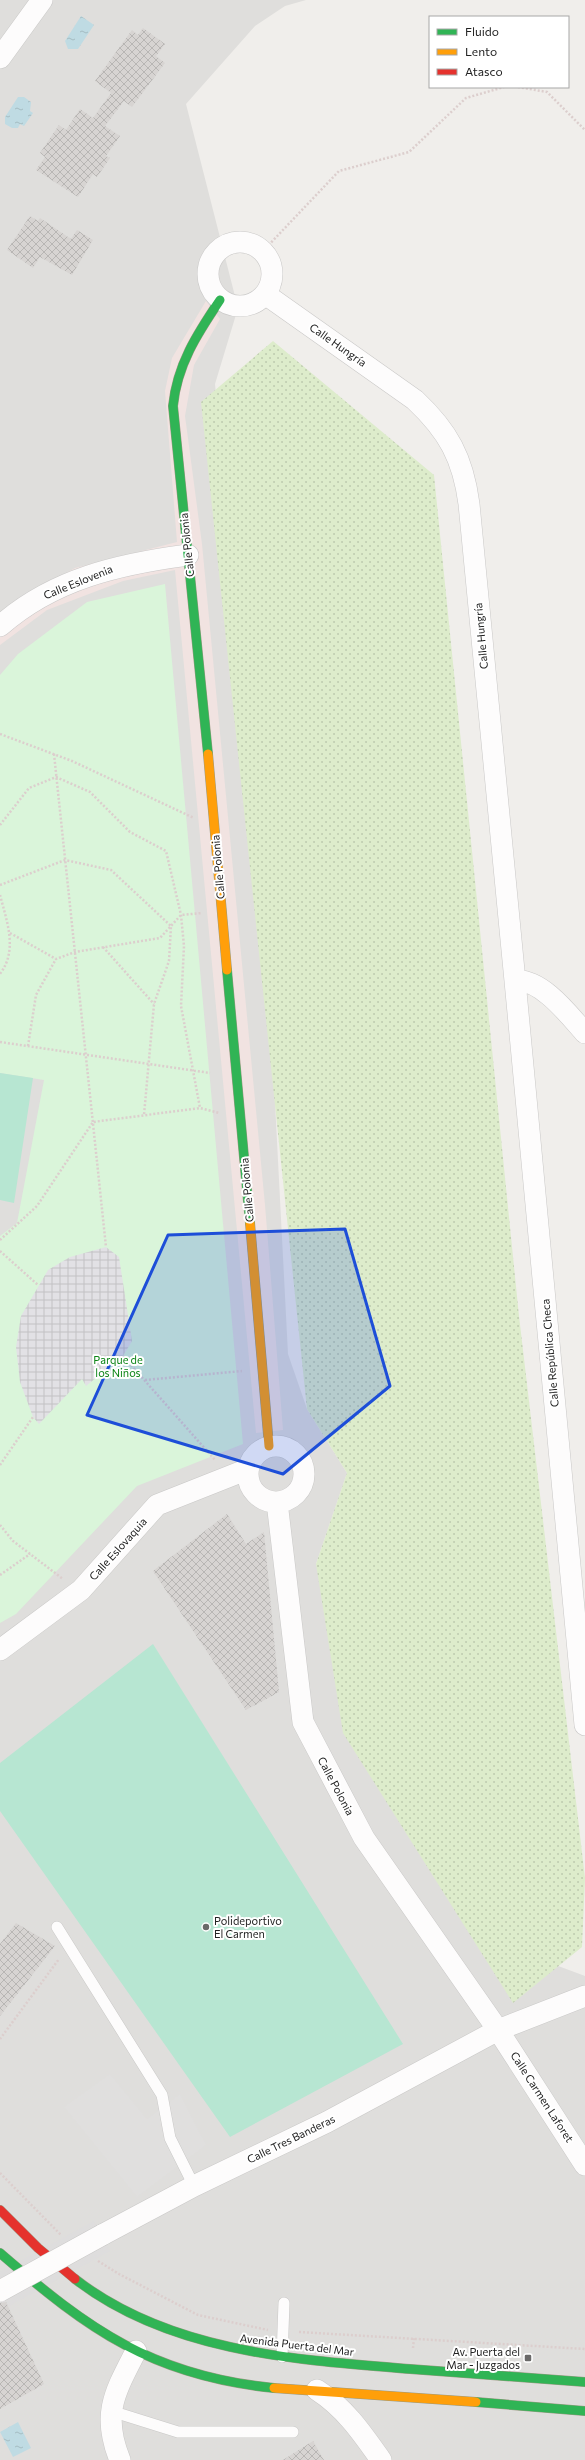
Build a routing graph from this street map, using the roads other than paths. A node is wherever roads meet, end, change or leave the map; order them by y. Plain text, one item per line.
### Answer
1 (42, 0) edge
2 (3, 47) edge
3 (265, 294) junction
4 (220, 300) junction
5 (188, 555) junction
6 (0, 626) edge
7 (515, 981) junction
8 (585, 1033) edge
9 (269, 1446) junction
10 (240, 1472) junction
11 (277, 1502) junction
12 (0, 1650) edge
13 (585, 1725) edge
14 (56, 1927) dead end
15 (585, 1996) edge
16 (498, 2030) junction
17 (585, 2165) edge
18 (194, 2186) junction
19 (0, 2210) edge
20 (0, 2253) edge
21 (0, 2291) edge
22 (284, 2303) dead end
23 (136, 2351) junction
24 (282, 2357) junction
25 (585, 2382) edge
26 (317, 2390) junction
27 (380, 2394) junction
28 (111, 2411) junction
29 (585, 2411) edge
30 (358, 2426) junction
31 (293, 2432) dead end
32 (120, 2460) edge
33 (381, 2460) edge

1 - 2 street
3 - 4 street
3 - 4 street
3 - 7 street, Calle Hungría
4 - 5 main road, Calle Polonia
5 - 6 street, Calle Eslovenia
5 - 9 main road, Calle Polonia
7 - 8 street
7 - 13 street, Calle República Checa
9 - 10 street
9 - 11 street
10 - 11 street
10 - 12 street, Calle Eslovaquia
11 - 16 street, Calle Polonia
14 - 18 lane
15 - 16 street, Calle Tres Banderas
16 - 17 street, Calle Carmen Laforet
16 - 18 street, Calle Tres Banderas
18 - 21 street, Calle Tres Banderas, bridge
19 - 24 main road, Avenida Puerta del Mar
20 - 23 main road
22 - 24 lane
23 - 26 main road
23 - 28 street
24 - 25 main road, Avenida Puerta del Mar
26 - 27 main road
26 - 30 street
27 - 29 main road
27 - 30 street
28 - 31 lane
28 - 32 street
30 - 33 street

